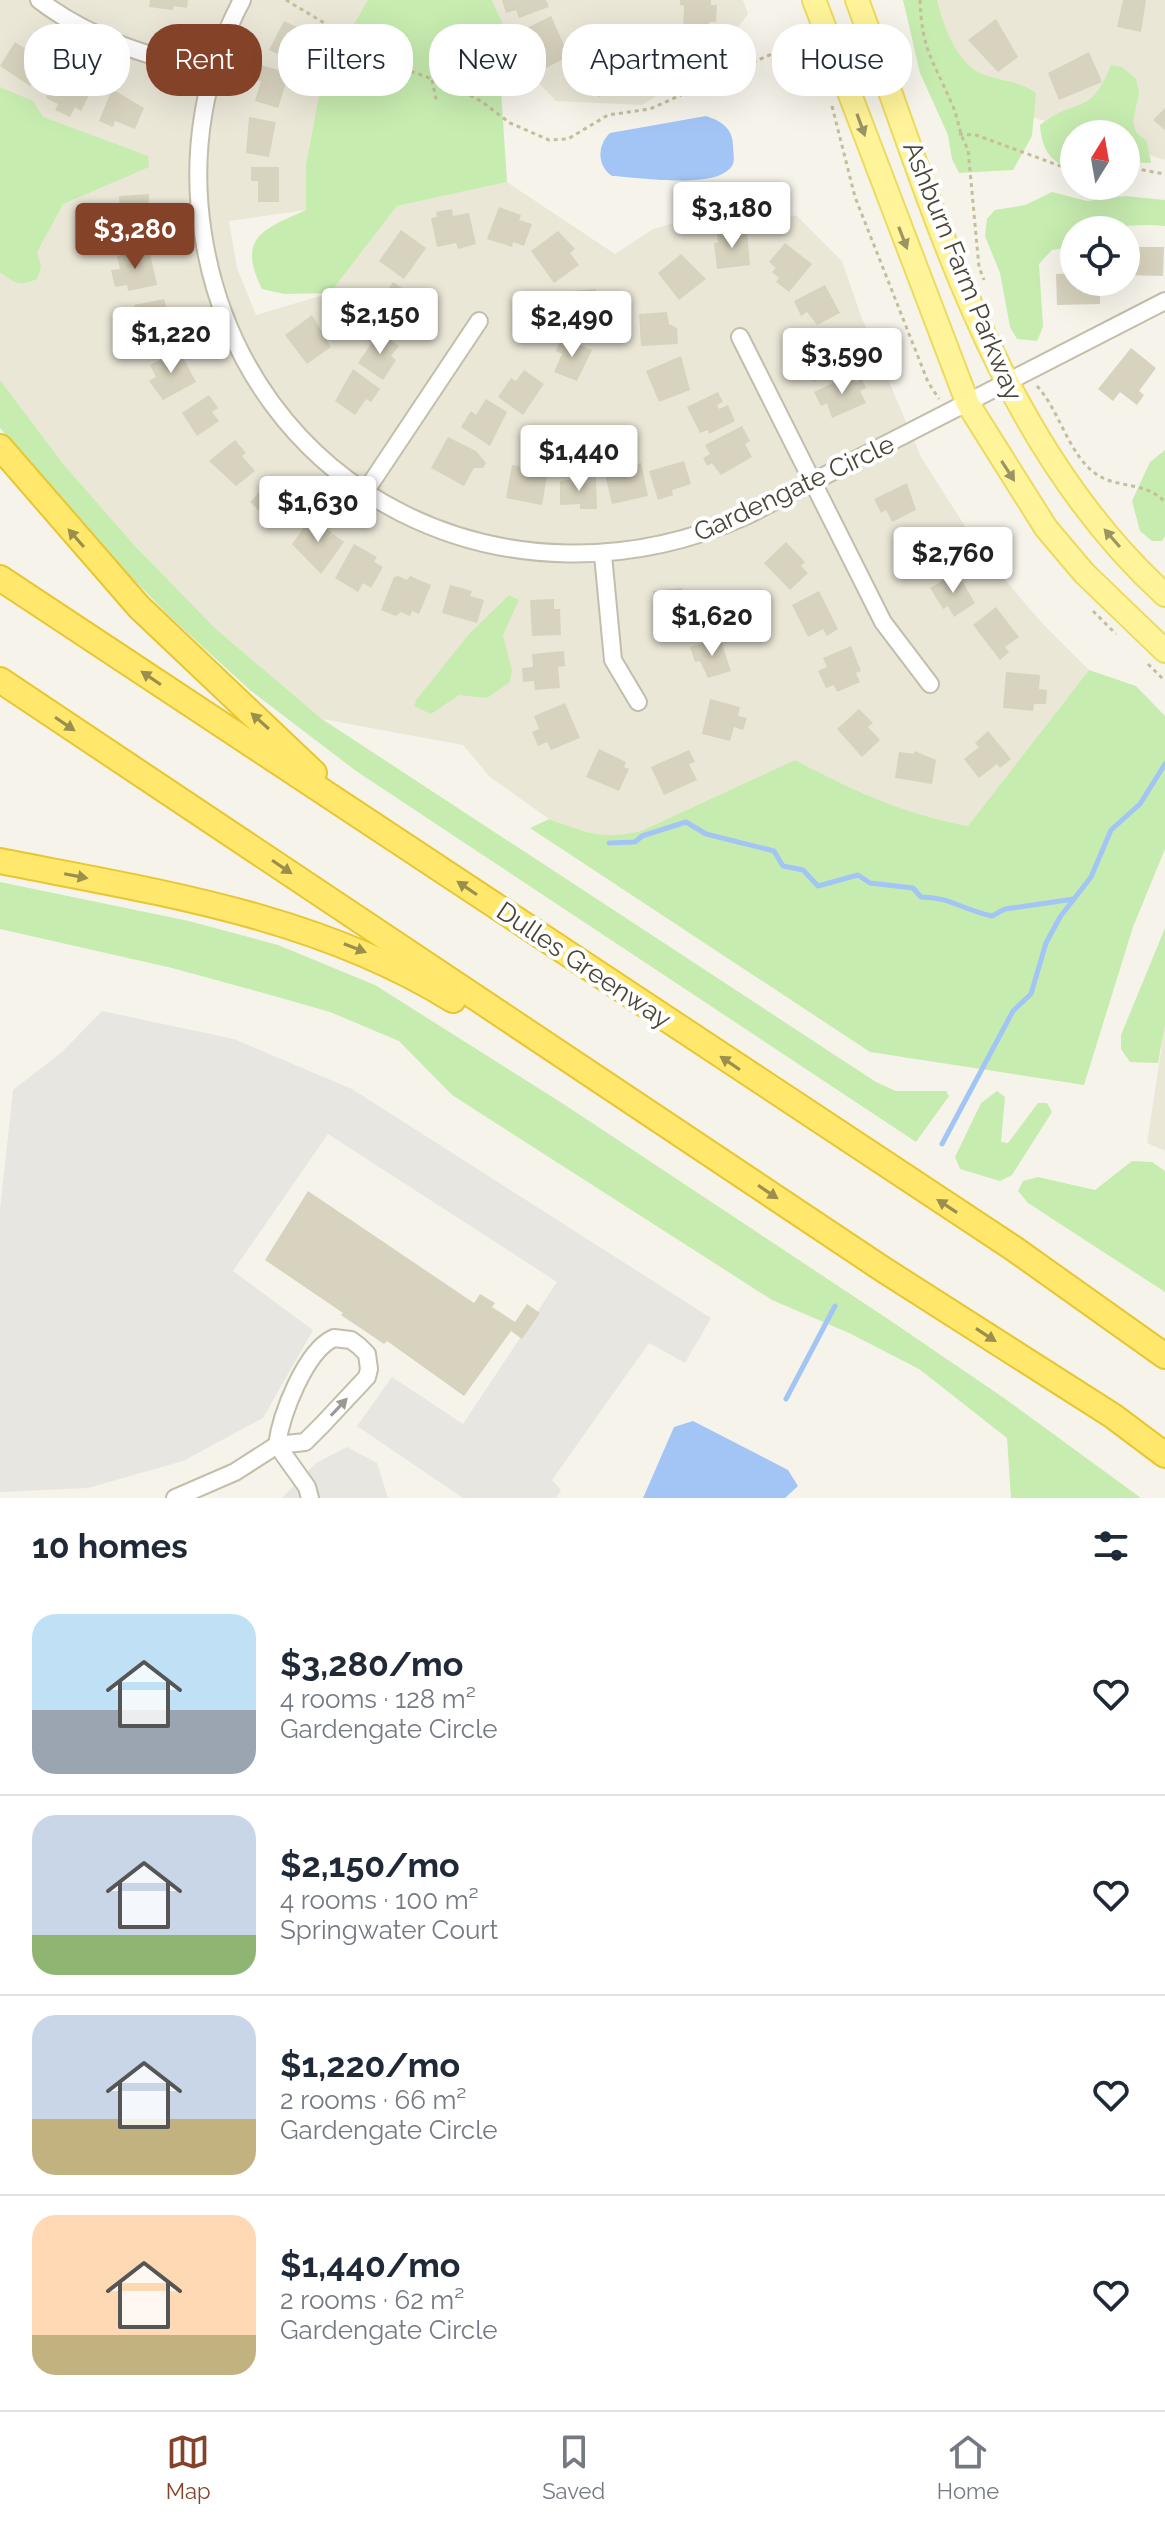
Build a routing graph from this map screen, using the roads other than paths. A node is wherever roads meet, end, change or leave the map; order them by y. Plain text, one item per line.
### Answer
1 (39, 0) edge
2 (242, 0) edge
3 (814, 0) edge
4 (857, 0) edge
5 (232, 24) edge
6 (146, 55) edge
7 (207, 96) edge
8 (1165, 301) edge
9 (479, 321) dead end
10 (740, 337) dead end
11 (1006, 385) junction
12 (968, 404) junction
13 (0, 447) edge
14 (813, 482) junction
15 (365, 492) junction
16 (603, 555) junction
17 (0, 578) edge
18 (1165, 595) edge
19 (1165, 651) edge
20 (930, 684) dead end
21 (5, 685) edge
22 (638, 702) dead end
23 (356, 814) junction
24 (0, 861) edge
25 (704, 1148) junction
26 (1013, 1248) junction
27 (1165, 1342) edge
28 (1165, 1356) edge
29 (277, 1445) junction
30 (1165, 1455) edge
31 (175, 1498) edge
32 (310, 1498) edge

1 - 6 street
2 - 5 street, Gardengate Circle
3 -> 12 main road, Ashburn Farm Parkway
4 - 11 main road, Ashburn Farm Parkway
7 - 15 street, Gardengate Circle
8 - 11 street, Gardengate Circle
9 - 15 street
10 - 14 street
11 - 12 street, Gardengate Circle
18 -> 11 main road, Ashburn Farm Parkway
12 - 14 street, Gardengate Circle
12 -> 19 main road, Ashburn Farm Parkway
23 -> 13 highway
14 - 16 street, Gardengate Circle
14 - 20 street
15 - 16 street, Gardengate Circle
16 - 22 street
23 -> 17 highway, Dulles Greenway
21 -> 25 highway
26 -> 23 highway, Dulles Greenway
24 -> 25 highway
25 -> 30 highway
26 - 27 highway
26 - 28 highway, Dulles Greenway
29 -> 29 street
29 - 31 street
29 - 32 street

